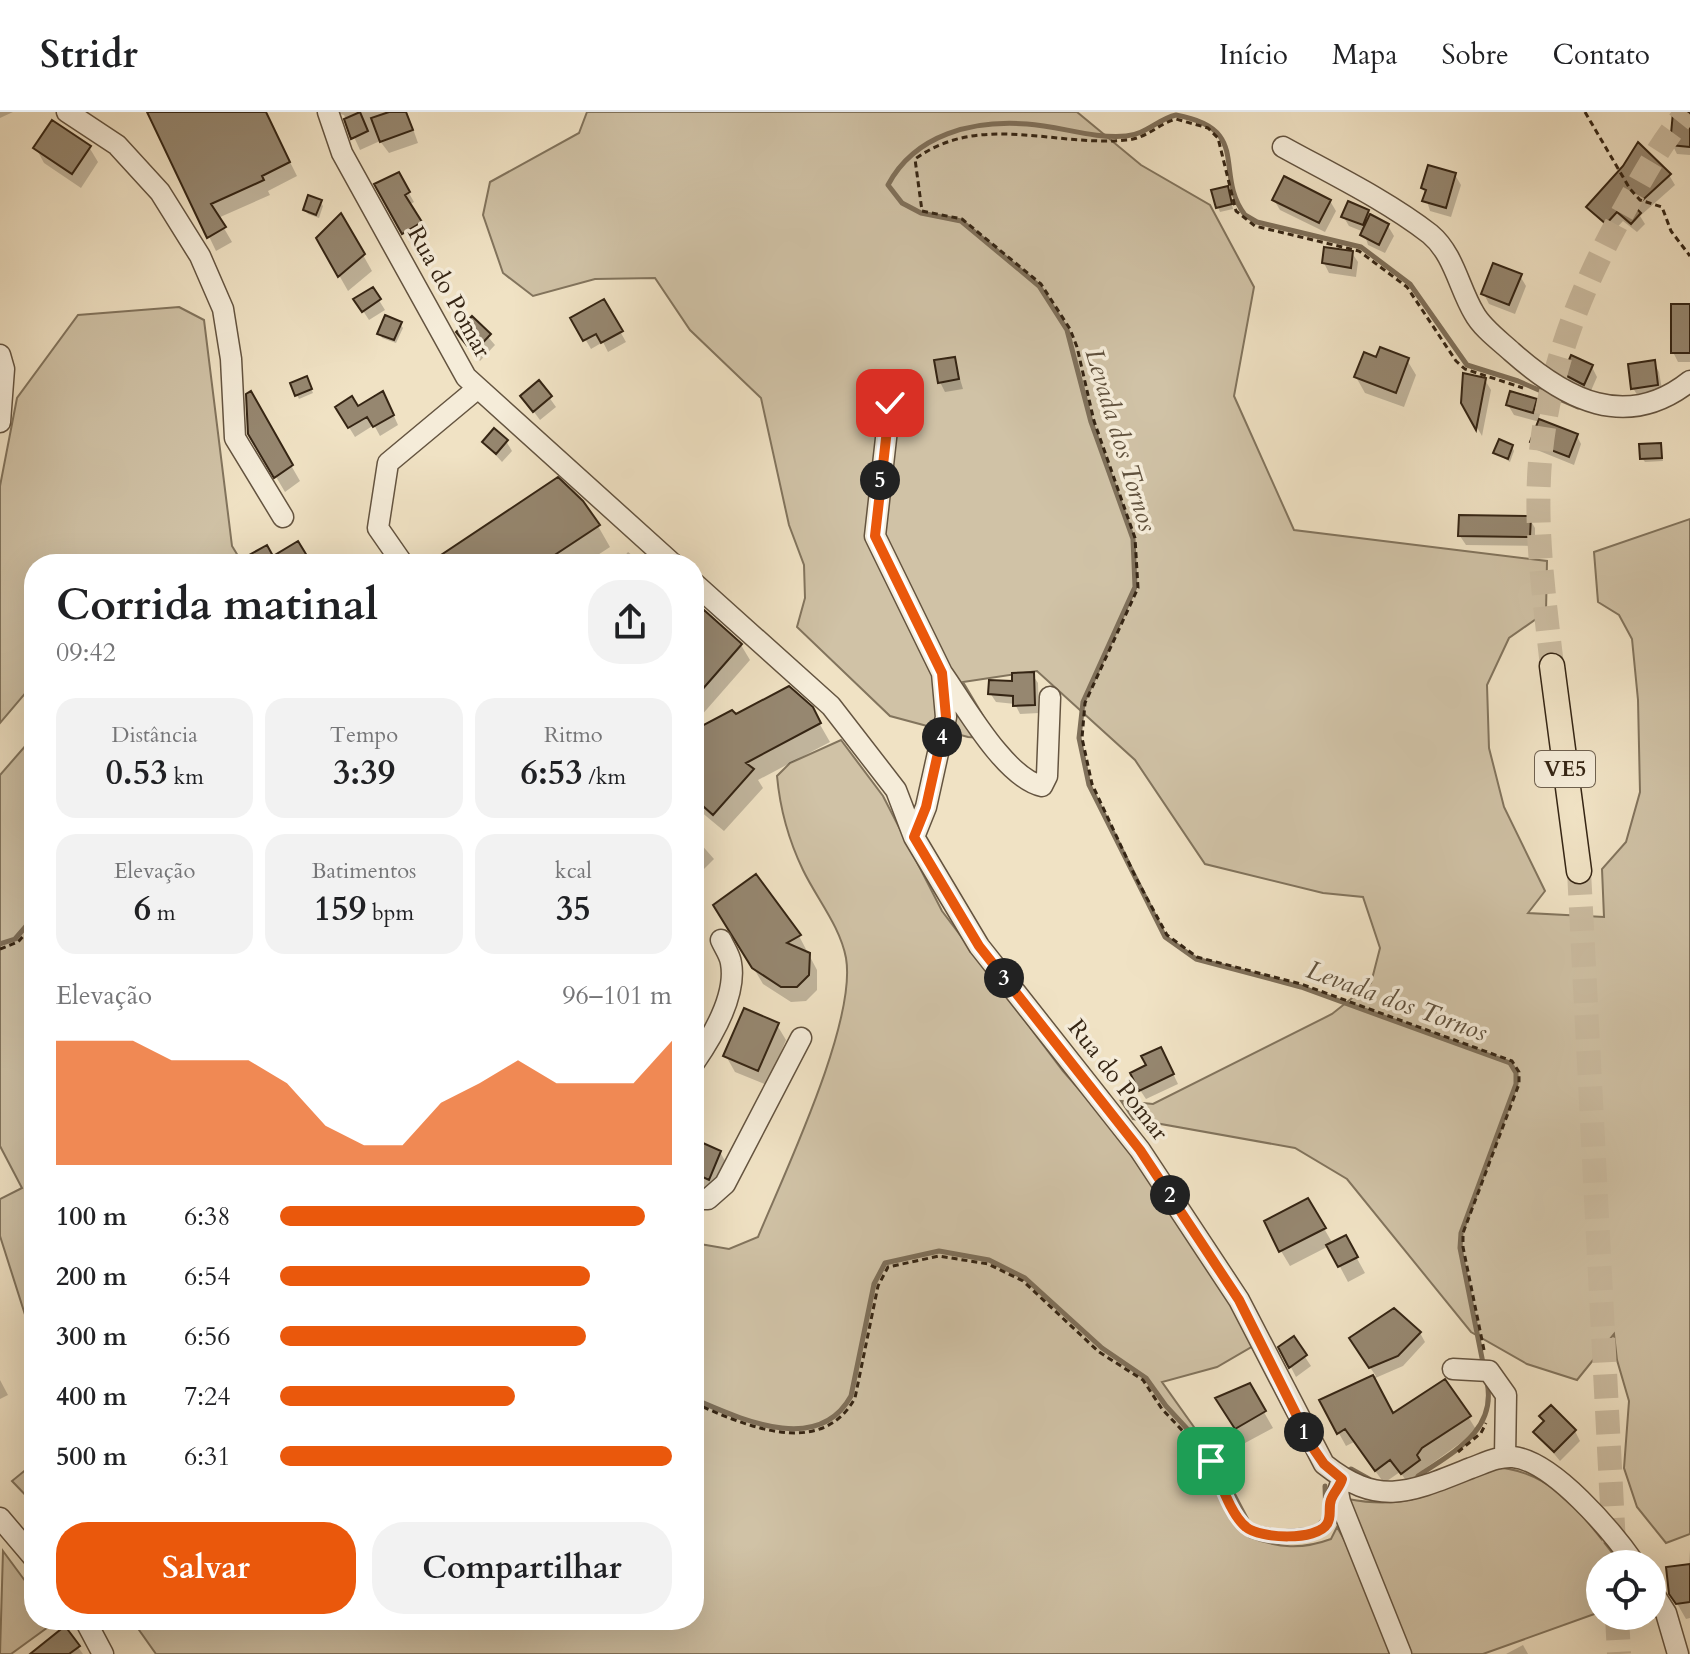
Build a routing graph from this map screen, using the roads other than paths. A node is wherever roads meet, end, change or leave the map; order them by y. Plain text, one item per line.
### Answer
1 (67, 112) edge
2 (328, 112) edge
3 (1283, 147) dead end
4 (0, 355) edge
5 (1690, 381) edge
6 (478, 388) junction
7 (890, 403) dead end
8 (0, 422) edge
9 (283, 517) dead end
10 (396, 554) edge
11 (662, 554) edge
12 (704, 592) edge
13 (1552, 666) tunnel mouth
14 (942, 673) junction
15 (1050, 697) dead end
16 (914, 837) junction
17 (1579, 871) tunnel mouth
18 (721, 940) dead end
19 (801, 1038) dead end
20 (704, 1049) edge
21 (704, 1199) edge
22 (1453, 1369) dead end
23 (1505, 1457) junction
24 (1340, 1486) junction
25 (0, 1518) edge
26 (24, 1546) edge
27 (1622, 1550) edge
28 (1666, 1613) edge
29 (90, 1630) edge
30 (103, 1654) edge
31 (1401, 1654) edge
32 (1678, 1654) edge

1 - 9 street
2 - 6 street, Rua do Pomar
3 - 5 street
4 - 8 street
6 - 10 street
6 - 11 street, Rua do Pomar
7 - 14 street
12 - 16 street, Rua do Pomar
13 - 17 main road, VE5
14 - 15 street
14 - 16 street
16 - 24 street, Rua do Pomar
18 - 20 street
19 - 21 street
22 - 23 street
23 - 24 street, Rua do Pomar
23 - 27 street
24 - 31 street
25 - 26 street
28 - 32 street
29 - 30 street

